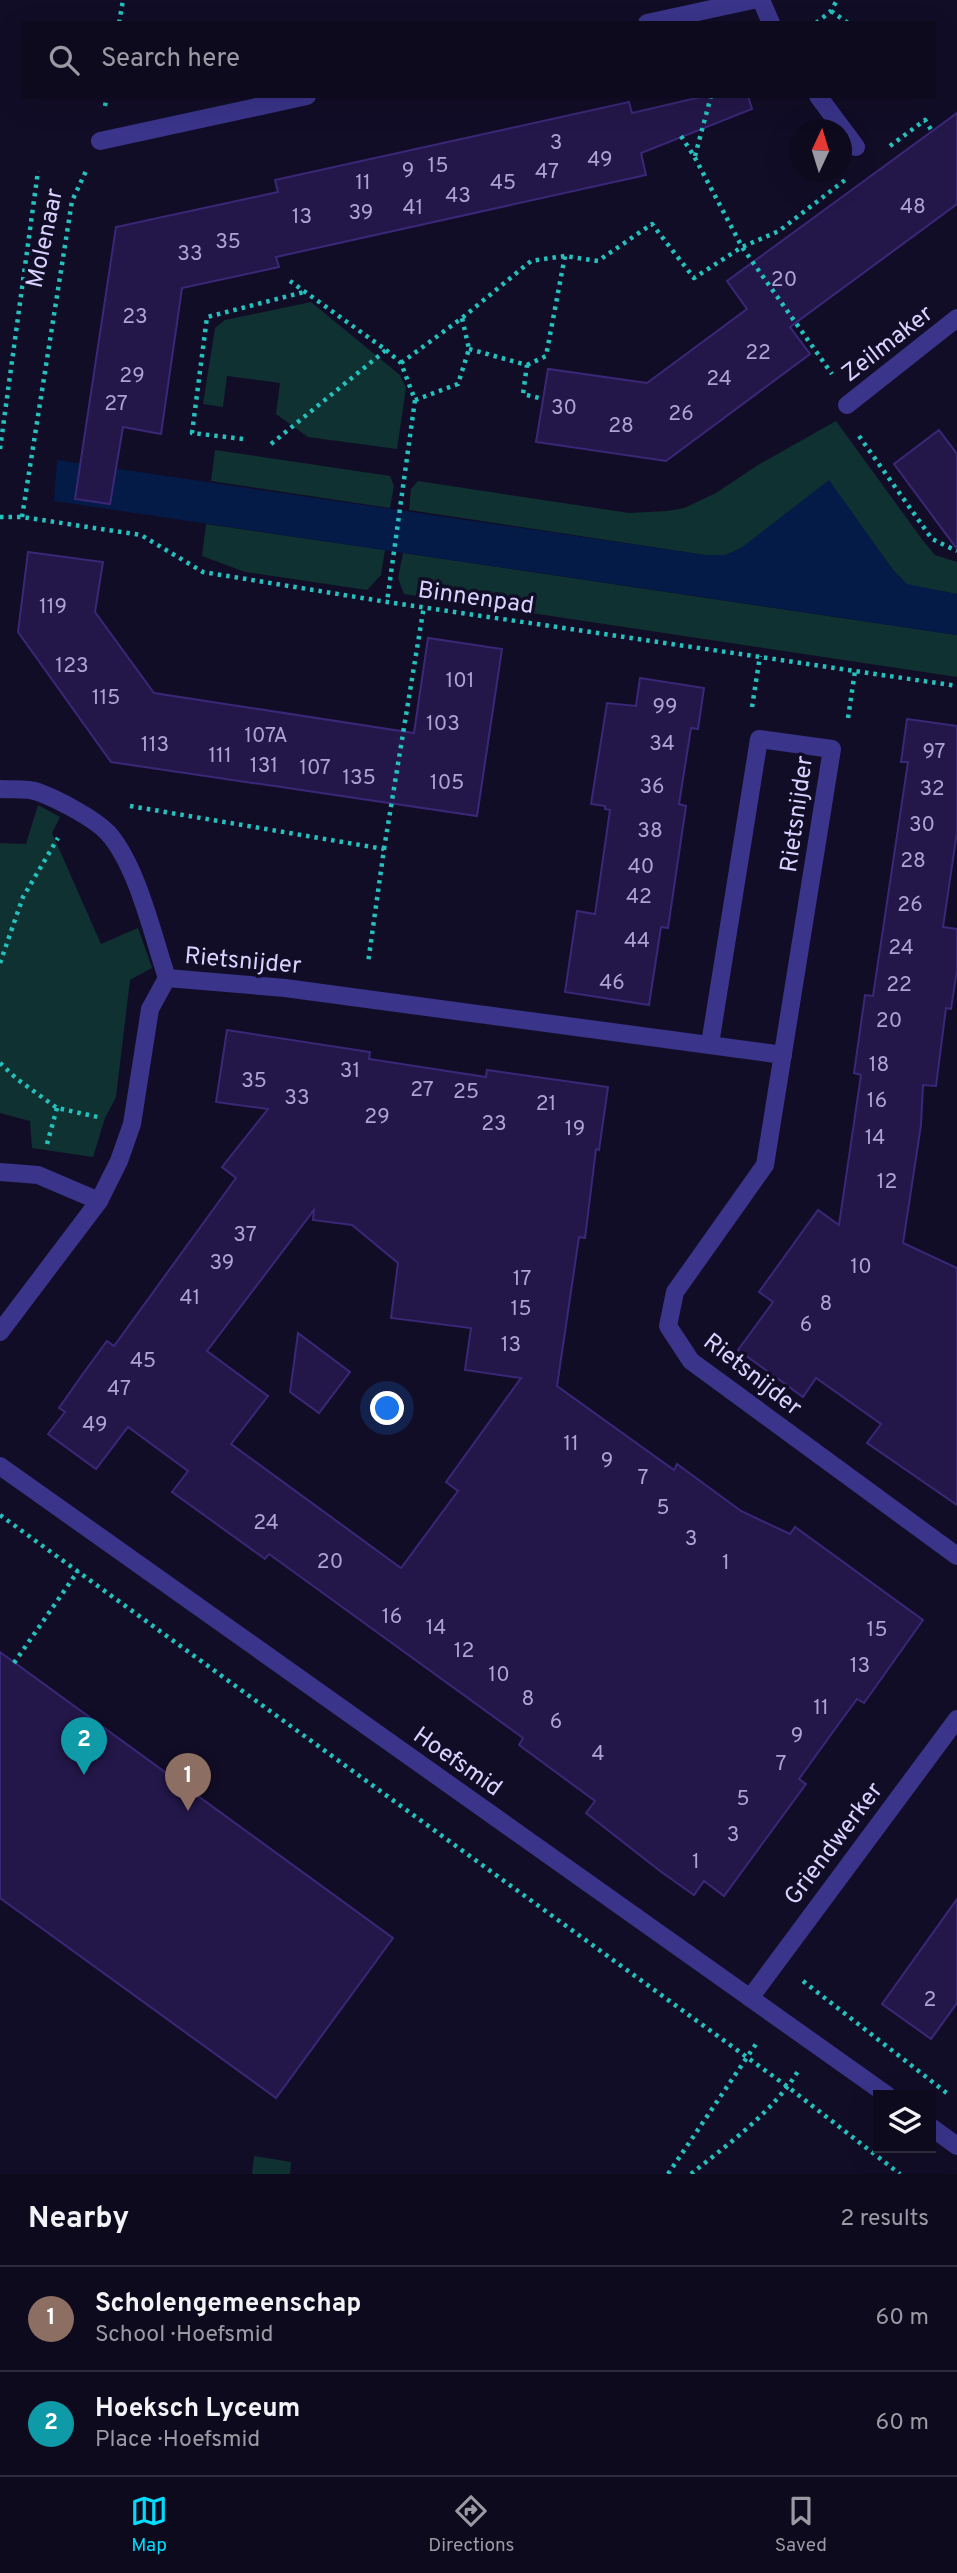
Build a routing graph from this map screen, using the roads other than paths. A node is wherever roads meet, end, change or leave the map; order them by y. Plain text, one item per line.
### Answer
1 (753, 0) edge
2 (761, 0) edge
3 (657, 21) edge
4 (770, 21) edge
5 (298, 98) edge
6 (820, 98) edge
7 (100, 141) road end
8 (856, 146) road end
9 (957, 318) edge
10 (847, 405) road end
11 (0, 789) edge
12 (167, 978) junction
13 (710, 1044) junction
14 (783, 1055) junction
15 (0, 1172) edge
16 (99, 1200) junction
17 (0, 1332) edge
18 (0, 1466) edge
19 (957, 1556) edge
20 (957, 1719) edge
21 (750, 1998) junction
22 (880, 2090) edge
23 (936, 2131) edge
24 (957, 2146) edge

1 - 3 street
2 - 4 street
5 - 7 street
6 - 8 street
9 - 10 street, Zeilmaker
11 - 12 street
12 - 13 street, Rietsnijder
12 - 16 street, Rietsnijder
13 - 14 street, Rietsnijder
13 - 14 street, Rietsnijder
14 - 19 street, Rietsnijder
15 - 16 street
16 - 17 street, Rietsnijder
18 - 21 street, Hoefsmid
20 - 21 street, Griendwerker
21 - 22 street, Hoefsmid
23 - 24 street

